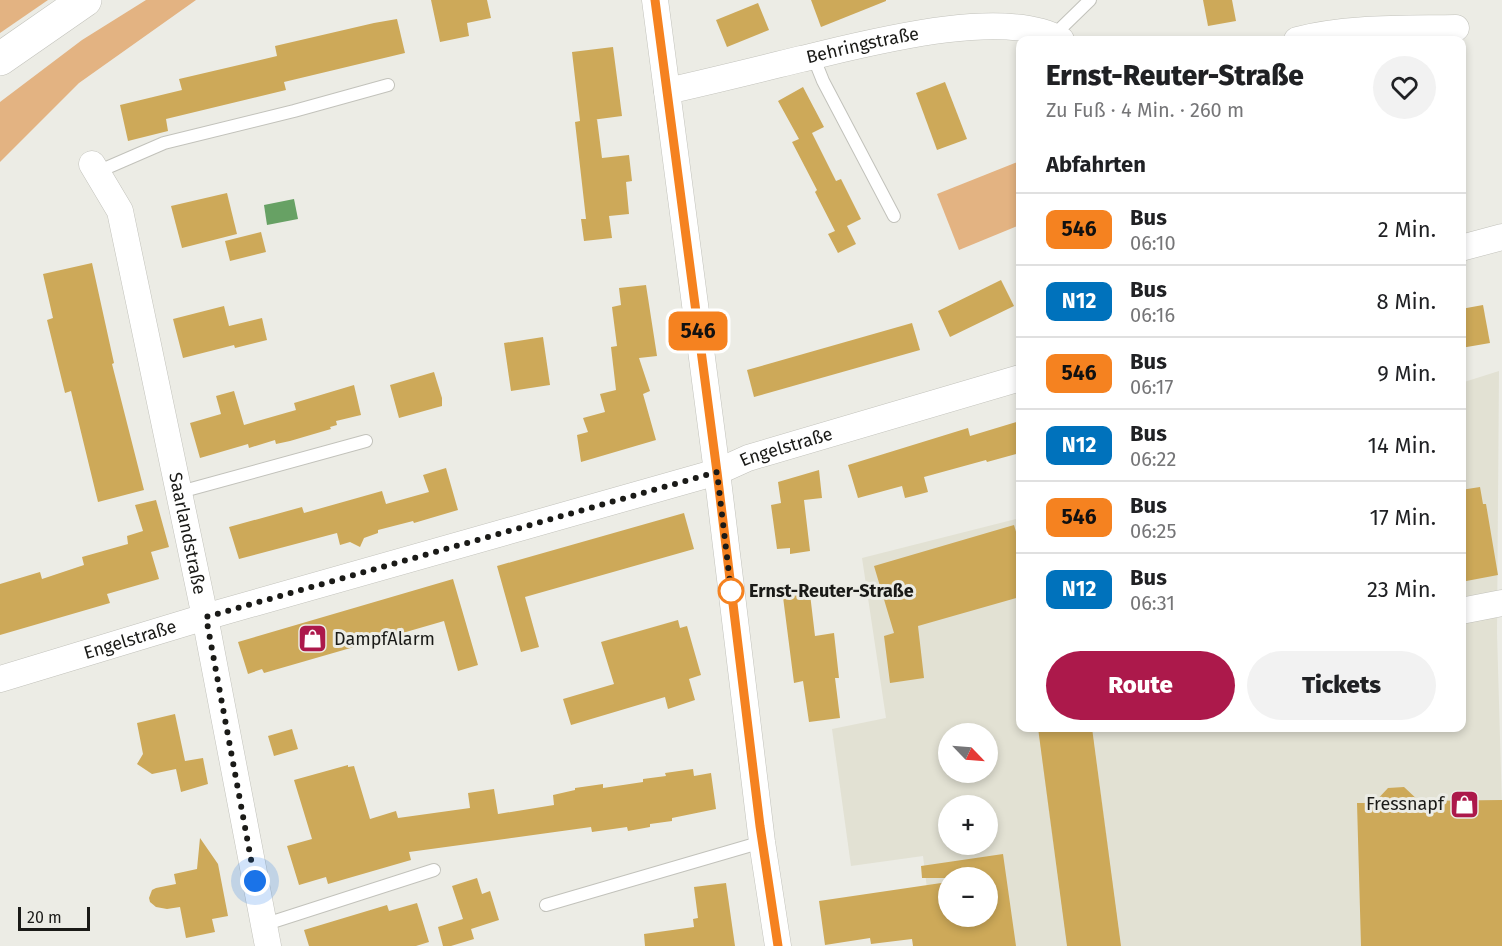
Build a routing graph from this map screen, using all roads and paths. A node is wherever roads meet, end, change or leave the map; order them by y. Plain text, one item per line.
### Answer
1 (85, 0) edge
2 (655, 0) edge
3 (1090, 0) edge
4 (1456, 27) dead end
5 (1050, 36) edge
6 (1059, 36) edge
7 (1320, 36) edge
8 (813, 57) junction
9 (0, 59) edge
10 (388, 85) dead end
11 (667, 91) junction
12 (95, 168) joint
13 (894, 216) dead end
14 (1502, 237) edge
15 (1466, 247) edge
16 (1016, 379) edge
17 (366, 441) dead end
18 (717, 472) junction
19 (180, 492) junction
20 (1502, 603) edge
21 (1466, 610) edge
22 (206, 617) junction
23 (0, 679) edge
24 (762, 842) junction
25 (434, 870) dead end
26 (546, 904) dead end
27 (266, 935) edge
28 (778, 946) edge

1 - 9 main road
2 - 11 street
3 - 6 lane
4 - 7 street
5 - 8 street, Behringstraße
8 - 11 street, Behringstraße
8 - 13 lane
10 - 12 lane
11 - 18 street
12 - 19 street, Saarlandstraße
14 - 15 street
16 - 18 street, Engelstraße
17 - 19 lane
18 - 22 street, Engelstraße
18 - 24 street
19 - 22 street, Saarlandstraße
20 - 21 street
22 - 23 street, Engelstraße
22 - 27 street, Saarlandstraße
24 - 26 lane
24 - 28 street
25 - 27 lane

